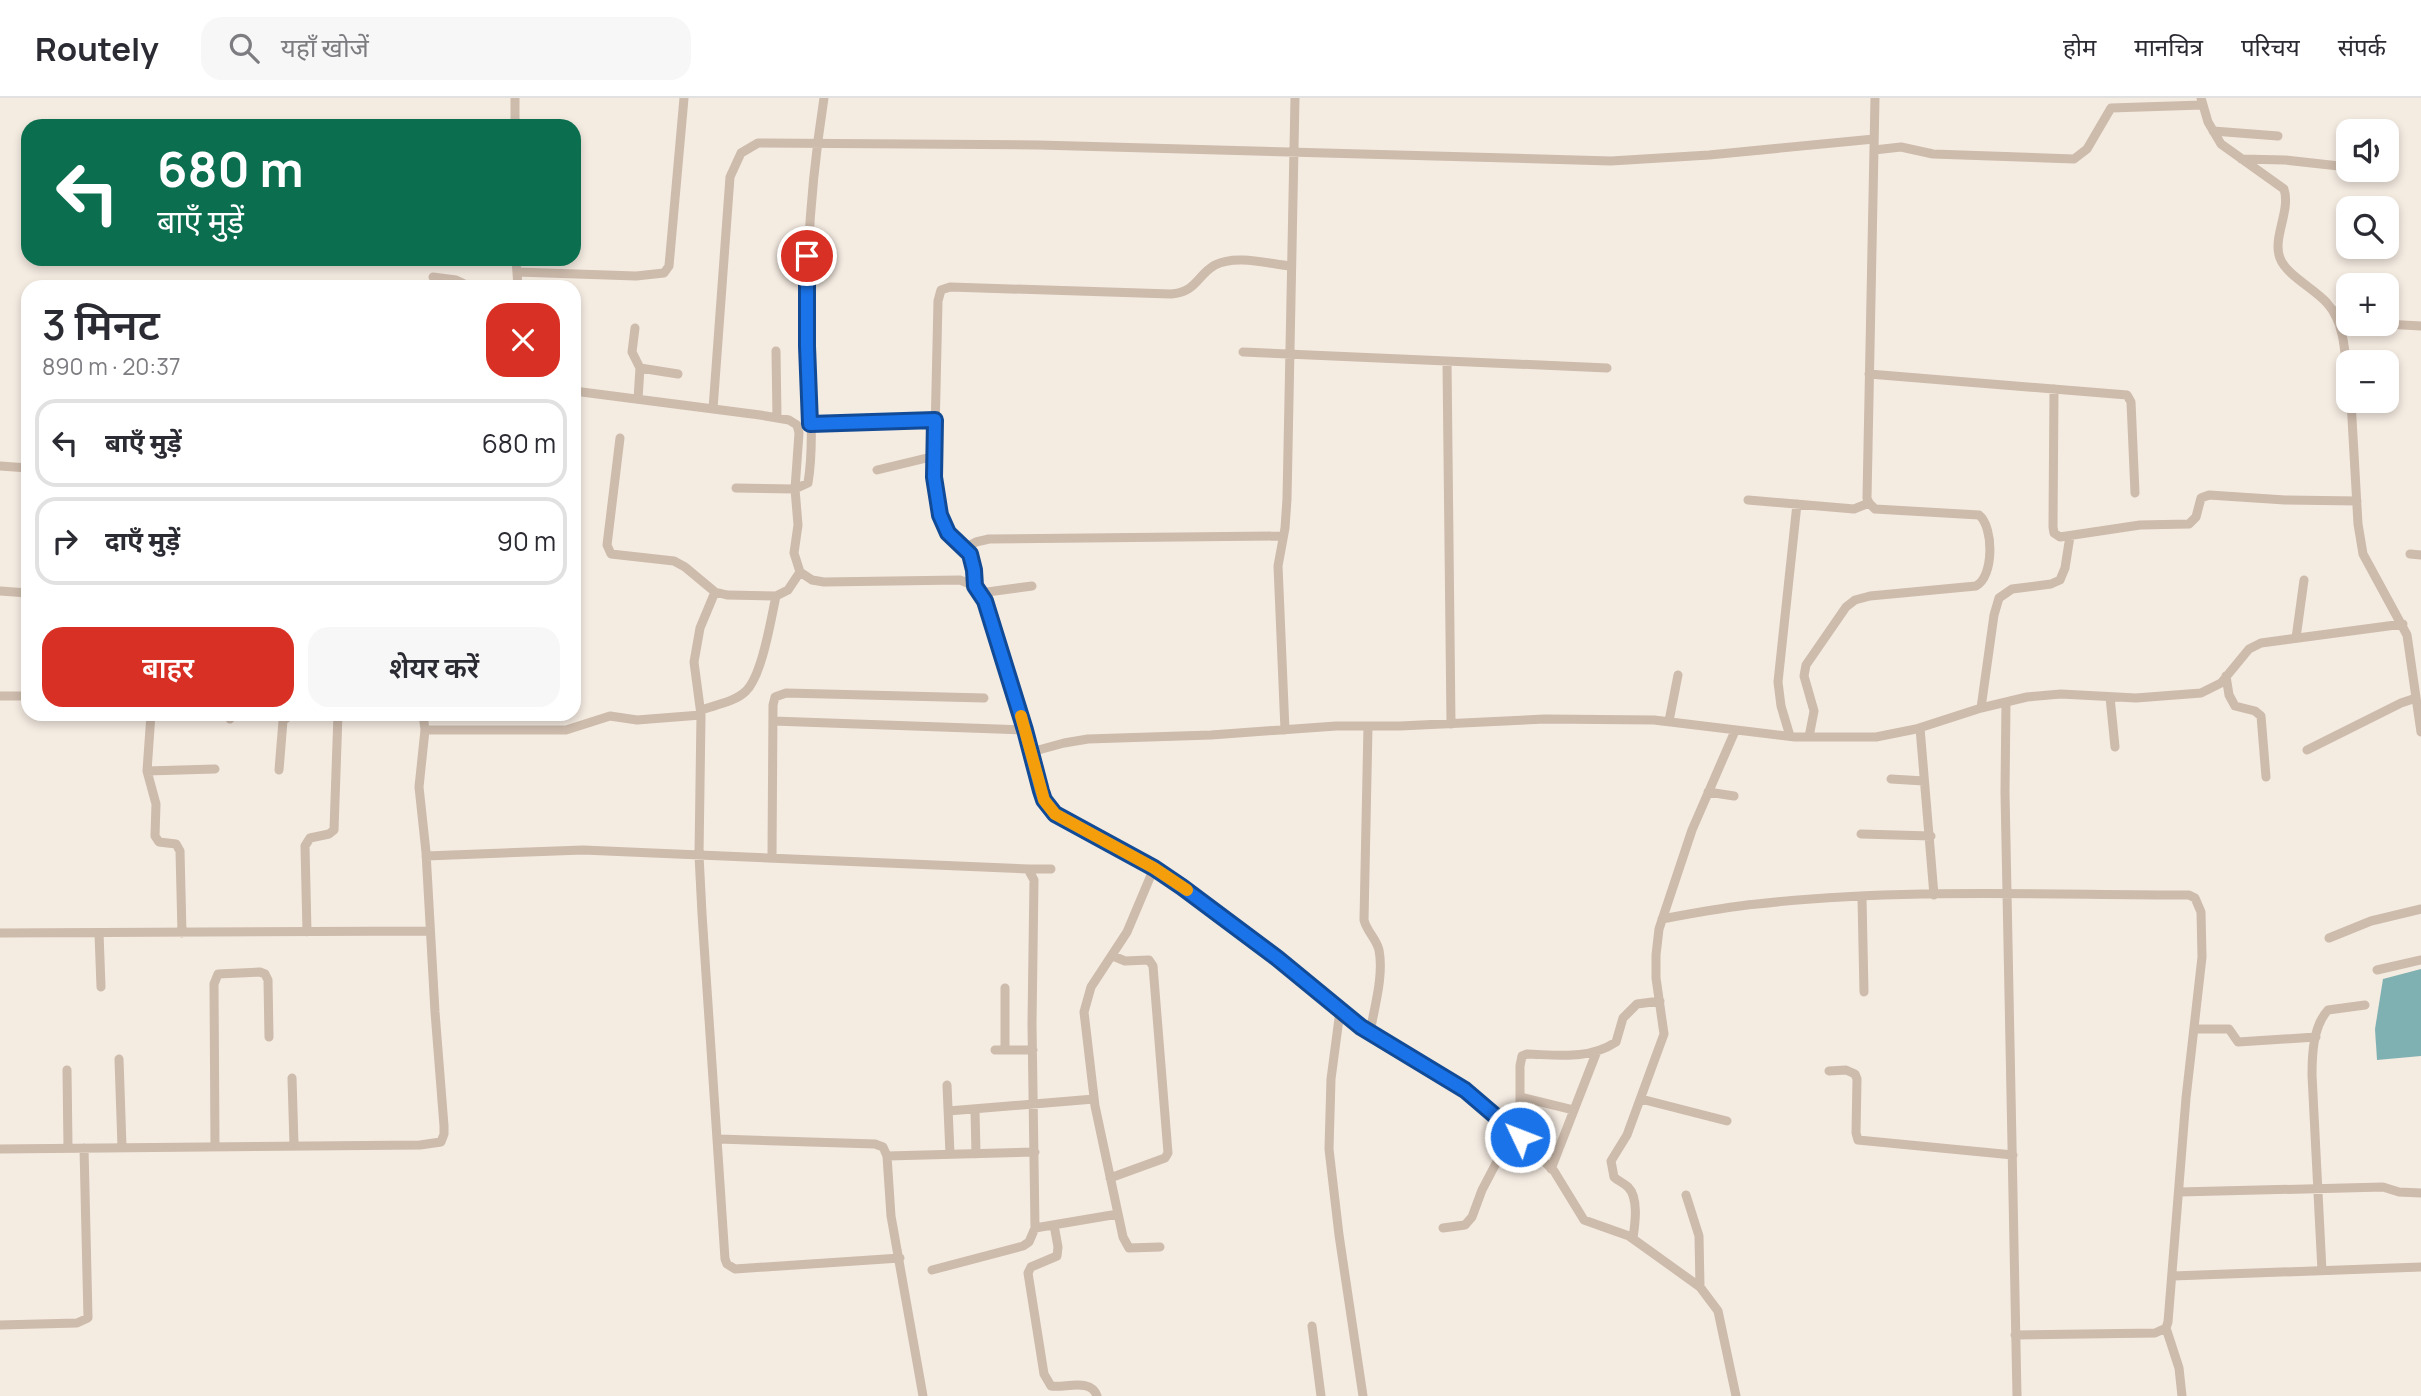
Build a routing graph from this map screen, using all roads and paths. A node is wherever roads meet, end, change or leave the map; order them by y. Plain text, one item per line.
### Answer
1 (515, 98) edge
2 (684, 98) edge
3 (824, 98) edge
4 (1295, 98) edge
5 (1875, 98) edge
6 (2202, 102) edge
7 (515, 119) edge
8 (2213, 131) junction
9 (2278, 136) dead end
10 (1874, 139) junction
11 (817, 144) junction
12 (1874, 150) junction
13 (1295, 152) junction
14 (2239, 159) junction
15 (2336, 166) edge
16 (517, 266) edge
17 (1292, 266) junction
18 (517, 272) junction
19 (433, 277) dead end
20 (456, 280) edge
21 (518, 280) edge
22 (2333, 310) junction
23 (2336, 311) edge
24 (2399, 325) edge
25 (2421, 326) edge
26 (635, 328) dead end
27 (2344, 350) edge
28 (776, 351) dead end
29 (1243, 352) dead end
30 (1290, 354) junction
31 (1447, 362) junction
32 (640, 368) junction
33 (1607, 368) dead end
34 (678, 374) dead end
35 (1869, 374) junction
36 (2054, 389) junction
37 (581, 392) edge
38 (638, 399) junction
39 (713, 409) junction
40 (2352, 413) edge
41 (777, 418) junction
42 (935, 420) junction
43 (810, 424) junction
44 (797, 425) junction
45 (620, 438) dead end
46 (935, 456) junction
47 (0, 466) edge
48 (21, 468) edge
49 (877, 470) dead end
50 (736, 488) dead end
51 (795, 489) junction
52 (2135, 493) dead end
53 (1748, 500) dead end
54 (2357, 501) junction
55 (1869, 503) junction
56 (1797, 504) junction
57 (1283, 536) junction
58 (2070, 536) junction
59 (965, 548) junction
60 (2410, 554) dead end
61 (2421, 555) edge
62 (800, 572) junction
63 (2304, 580) dead end
64 (1032, 586) dead end
65 (978, 590) junction
66 (0, 591) edge
67 (21, 592) edge
68 (715, 592) junction
69 (776, 596) junction
70 (2403, 624) junction
71 (2296, 638) junction
72 (2416, 652) edge
73 (1678, 675) dead end
74 (2226, 676) junction
75 (21, 695) edge
76 (0, 696) edge
77 (2109, 697) junction
78 (984, 698) dead end
79 (2416, 698) junction
80 (2006, 702) junction
81 (1982, 708) junction
82 (701, 712) junction
83 (151, 721) edge
84 (284, 721) edge
85 (338, 721) edge
86 (424, 721) edge
87 (773, 721) junction
88 (1669, 722) junction
89 (1451, 724) junction
90 (1368, 726) junction
91 (1920, 728) junction
92 (425, 730) junction
93 (1025, 730) junction
94 (1285, 730) junction
95 (1735, 731) junction
96 (2421, 732) edge
97 (1790, 736) junction
98 (1809, 737) junction
99 (2115, 747) dead end
100 (2307, 750) dead end
101 (1031, 752) junction
102 (215, 769) dead end
103 (279, 770) dead end
104 (147, 771) junction
105 (2266, 777) dead end
106 (1891, 779) dead end
107 (1924, 781) junction
108 (1708, 792) junction
109 (1734, 796) dead end
110 (1861, 834) dead end
111 (1931, 836) junction
112 (699, 855) junction
113 (426, 856) junction
114 (772, 858) junction
115 (1154, 868) junction
116 (1028, 869) junction
117 (1051, 869) dead end
118 (2007, 893) junction
119 (1934, 895) junction
120 (1862, 898) junction
121 (2421, 909) edge
122 (1662, 919) junction
123 (430, 931) junction
124 (307, 932) junction
125 (0, 933) edge
126 (99, 933) junction
127 (182, 933) junction
128 (2329, 938) dead end
129 (1113, 956) junction
130 (2421, 960) edge
131 (2377, 970) dead end
132 (101, 987) dead end
133 (1005, 988) dead end
134 (1864, 992) dead end
135 (1660, 1001) junction
136 (2365, 1005) dead end
137 (1340, 1011) junction
138 (2194, 1030) junction
139 (1370, 1033) junction
140 (269, 1037) dead end
141 (2316, 1037) junction
142 (995, 1050) dead end
143 (1005, 1050) junction
144 (1033, 1050) junction
145 (1597, 1051) junction
146 (119, 1059) dead end
147 (67, 1070) dead end
148 (1829, 1071) dead end
149 (292, 1078) dead end
150 (947, 1085) dead end
151 (1520, 1097) junction
152 (1094, 1099) junction
153 (1641, 1099) junction
154 (1034, 1105) junction
155 (975, 1110) junction
156 (1574, 1110) junction
157 (948, 1111) junction
158 (1727, 1121) dead end
159 (1516, 1134) junction
160 (718, 1139) junction
161 (294, 1145) junction
162 (215, 1146) junction
163 (122, 1147) junction
164 (68, 1148) junction
165 (84, 1148) junction
166 (0, 1149) edge
167 (1035, 1152) junction
168 (950, 1154) junction
169 (976, 1154) junction
170 (2013, 1155) junction
171 (887, 1156) junction
172 (1551, 1168) junction
173 (1110, 1178) junction
174 (2318, 1189) junction
175 (2179, 1192) junction
176 (2421, 1193) edge
177 (1686, 1195) dead end
178 (1118, 1214) junction
179 (1054, 1225) junction
180 (1035, 1228) junction
181 (1443, 1228) dead end
182 (1633, 1238) junction
183 (1160, 1247) dead end
184 (900, 1258) junction
185 (2421, 1267) edge
186 (932, 1270) dead end
187 (2322, 1271) junction
188 (2173, 1276) junction
189 (1700, 1287) junction
190 (0, 1325) edge
191 (1312, 1326) dead end
192 (2166, 1328) junction
193 (2015, 1335) junction
194 (923, 1396) edge
195 (1097, 1396) edge
196 (1321, 1396) edge
197 (1363, 1396) edge
198 (1736, 1396) edge
199 (2017, 1396) edge
200 (2182, 1396) edge

1 - 7 street
2 - 18 street
3 - 11 street
4 - 13 street
5 - 10 street
6 - 8 street
6 - 12 street
8 - 9 street
8 - 14 street
10 - 12 street
10 - 13 street
11 - 13 street
11 - 39 street
11 - 43 street
12 - 35 street
13 - 17 street
14 - 15 street
14 - 22 street
16 - 18 street
17 - 30 street
17 - 42 street
18 - 21 street
19 - 20 street
22 - 23 street
22 - 27 street
24 - 25 street
26 - 32 street
28 - 41 street
29 - 30 street
30 - 31 street
30 - 57 street
31 - 33 street
31 - 89 street
32 - 34 street
32 - 38 street
35 - 36 street
35 - 55 street
36 - 52 street
36 - 58 street
37 - 38 street
38 - 39 street
39 - 41 street
40 - 54 street
41 - 44 street
42 - 43 street
42 - 46 street
43 - 44 street
43 - 51 street
44 - 51 street
45 - 68 street
46 - 49 street
46 - 59 street
47 - 48 street
50 - 51 street
51 - 62 street
53 - 56 street
54 - 58 street
54 - 70 street
55 - 56 street
55 - 98 street
56 - 97 street
57 - 59 street
57 - 94 street
58 - 81 street
59 - 65 street
60 - 61 street
62 - 65 street
62 - 69 street
63 - 71 street
64 - 65 street
65 - 93 street
66 - 67 street
68 - 69 street
68 - 82 street
69 - 82 street
70 - 71 street
70 - 72 street
71 - 74 street
72 - 79 street
73 - 88 street
74 - 77 street
74 - 105 street
75 - 76 street
77 - 80 street
77 - 99 street
78 - 87 street
79 - 96 street
79 - 100 street
80 - 81 street
80 - 118 street
81 - 91 street
82 - 92 street
82 - 112 street
83 - 104 street
84 - 103 street
85 - 124 street
86 - 92 street
87 - 93 street
87 - 114 street
88 - 89 street
88 - 95 street
89 - 90 street
90 - 94 street
90 - 139 street
91 - 98 street
91 - 107 street
92 - 113 street
93 - 101 street
94 - 101 street
95 - 97 street
95 - 108 street
97 - 98 street
101 - 115 street
102 - 104 street
104 - 127 street
106 - 107 street
107 - 111 street
108 - 109 street
108 - 122 street
110 - 111 street
111 - 119 street
112 - 113 street
112 - 114 street
112 - 160 street
113 - 123 street
114 - 116 street
115 - 129 street
115 - 137 street
116 - 117 street
116 - 144 street
118 - 119 street
118 - 138 street
118 - 170 street
119 - 120 street
120 - 122 street
120 - 134 street
121 - 128 street
122 - 135 street
123 - 124 street
123 - 161 street
124 - 127 street
125 - 126 street
126 - 127 street
126 - 132 street
129 - 152 street
129 - 173 street
130 - 131 street
133 - 143 street
135 - 145 street
135 - 153 street
136 - 141 street
137 - 139 street
137 - 197 street
138 - 141 street
138 - 175 street
139 - 159 street
140 - 162 street
141 - 174 street
142 - 143 street
143 - 144 street
144 - 154 street
145 - 151 street
145 - 156 street
146 - 163 street
147 - 164 street
148 - 170 street
149 - 161 street
150 - 157 street
151 - 156 street
151 - 159 street
152 - 154 street
152 - 173 street
153 - 158 street
153 - 182 street
154 - 155 street
154 - 167 street
155 - 157 street
155 - 169 street
156 - 172 street
157 - 168 street
159 - 172 street
159 - 181 street
160 - 171 street
160 - 184 street
161 - 162 street
162 - 163 street
163 - 165 street
164 - 165 street
164 - 166 street
165 - 190 street
167 - 169 street
167 - 180 street
168 - 169 street
168 - 171 street
170 - 193 street
171 - 184 street
172 - 182 street
173 - 178 street
174 - 175 street
174 - 176 street
174 - 187 street
175 - 188 street
177 - 189 street
178 - 179 street
178 - 183 street
179 - 180 street
179 - 195 street
180 - 186 street
182 - 189 street
184 - 194 street
185 - 187 street
187 - 188 street
188 - 192 street
189 - 198 street
191 - 196 street
192 - 193 street
192 - 200 street
193 - 199 street

